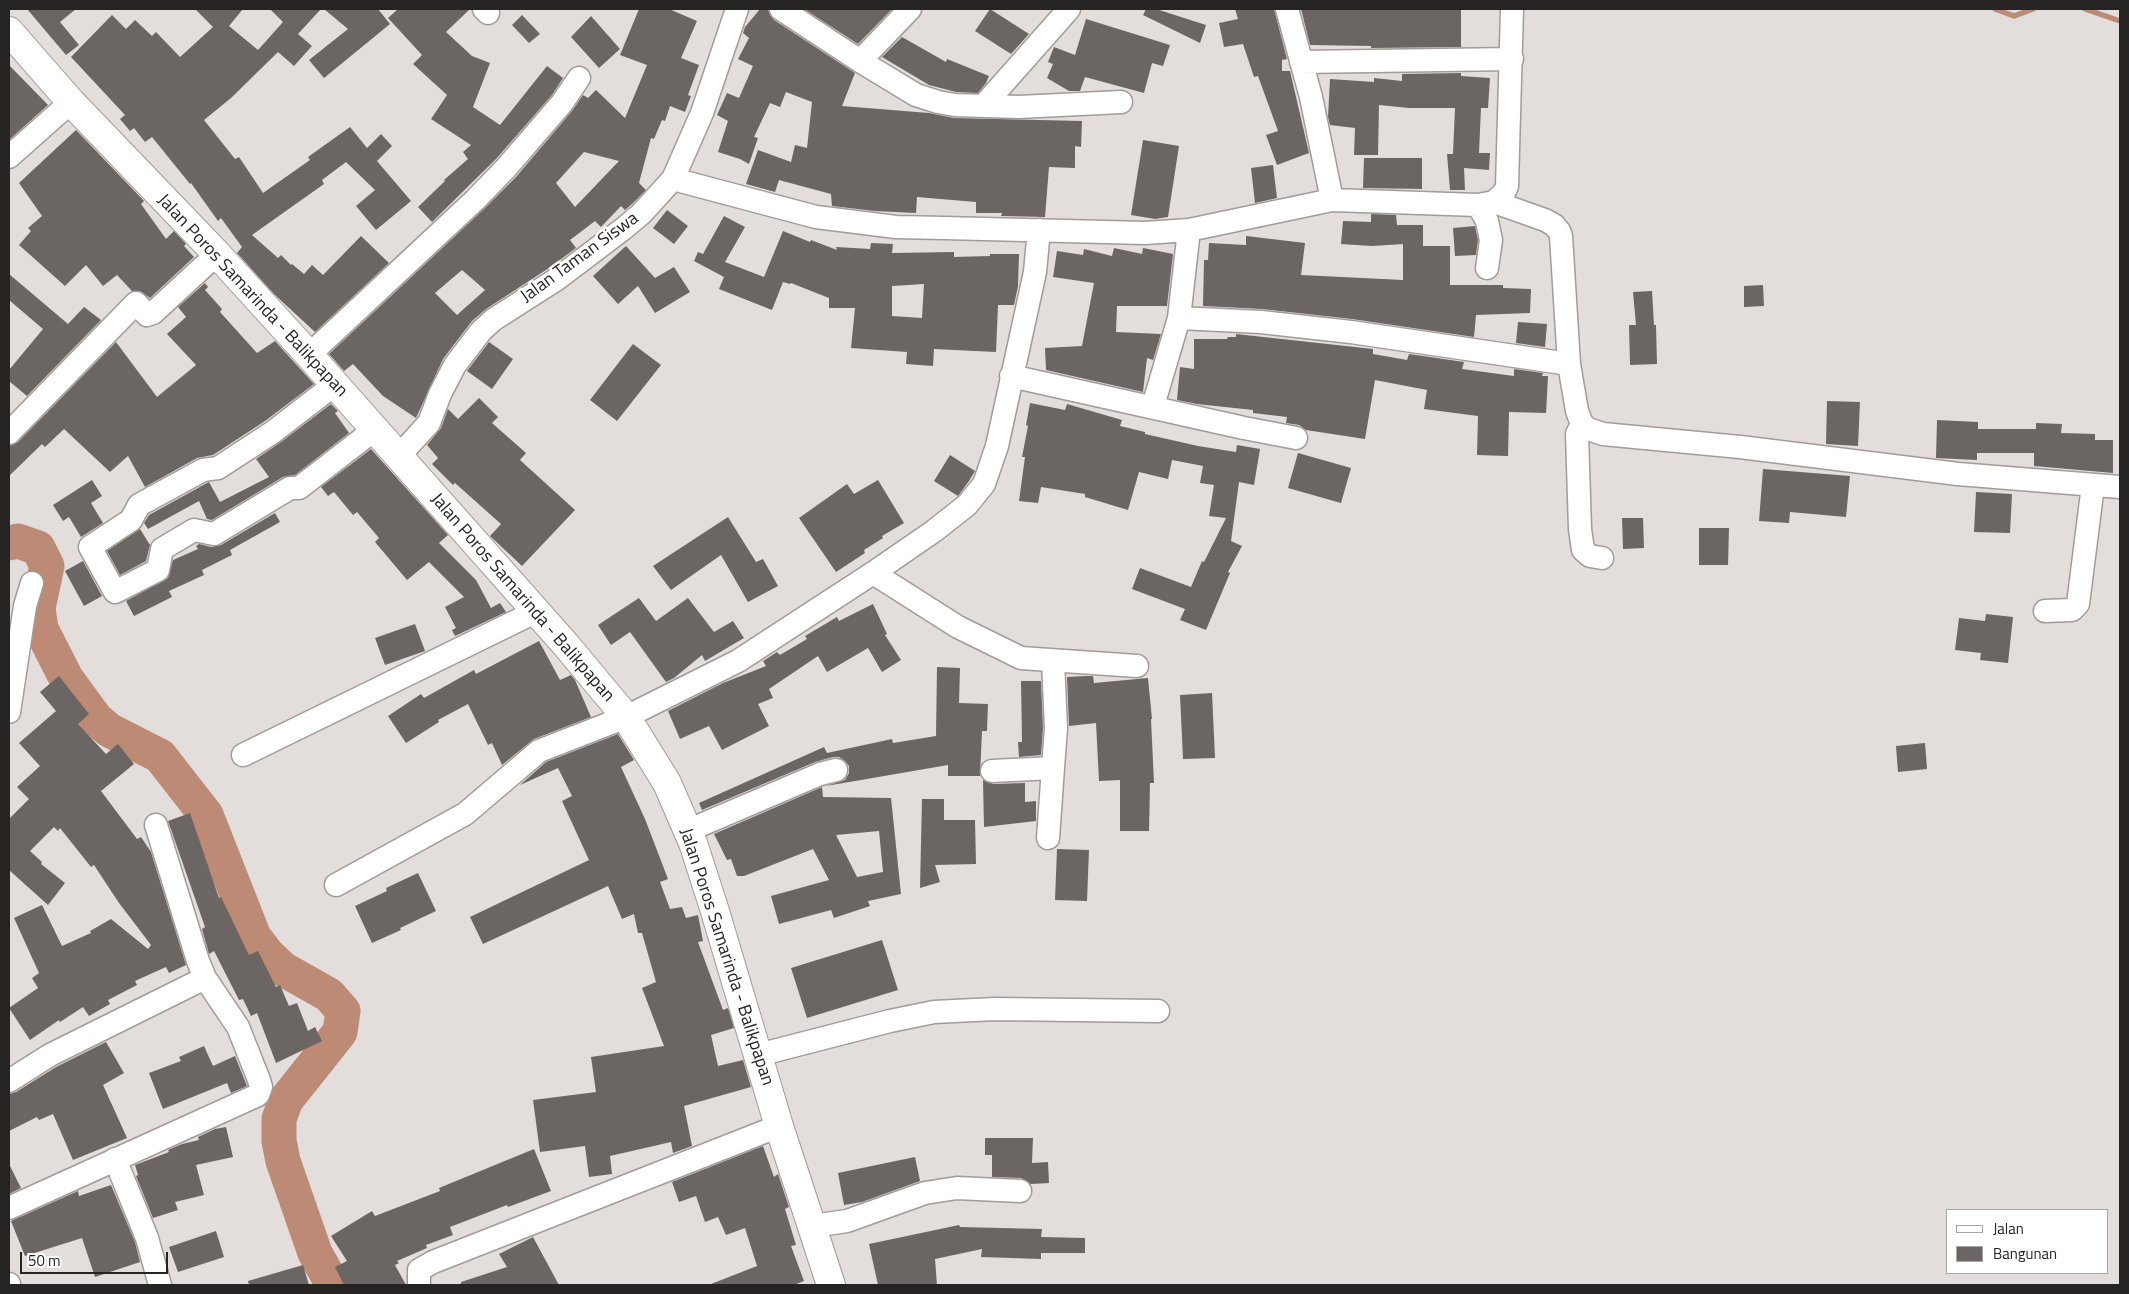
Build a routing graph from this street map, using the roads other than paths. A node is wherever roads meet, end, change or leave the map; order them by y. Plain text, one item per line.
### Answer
1 (737, 9) edge
2 (780, 9) edge
3 (910, 9) edge
4 (1069, 9) edge
5 (1287, 9) edge
6 (1512, 9) edge
7 (9, 31) edge
8 (1512, 59) junction
9 (860, 61) junction
10 (1301, 62) junction
11 (578, 78) dead end
12 (71, 102) junction
13 (1121, 102) dead end
14 (985, 104) junction
15 (9, 156) edge
16 (673, 179) junction
17 (1332, 200) junction
18 (1486, 204) junction
19 (1039, 230) junction
20 (1189, 230) junction
21 (217, 254) junction
22 (1487, 268) dead end
23 (1179, 318) junction
24 (309, 355) junction
25 (1569, 364) junction
26 (1011, 376) junction
27 (334, 385) junction
28 (1153, 406) junction
29 (1582, 424) junction
30 (374, 430) junction
31 (9, 433) edge
32 (1296, 438) dead end
33 (398, 457) junction
34 (2093, 485) junction
35 (2120, 487) edge
36 (1602, 558) dead end
37 (872, 573) junction
38 (32, 583) dead end
39 (2045, 611) dead end
40 (535, 612) junction
41 (1052, 661) junction
42 (1137, 666) dead end
43 (9, 712) edge
44 (626, 717) junction
45 (243, 755) dead end
46 (1053, 768) junction
47 (836, 770) dead end
48 (992, 771) dead end
49 (156, 825) dead end
50 (687, 831) junction
51 (1048, 838) dead end
52 (336, 885) dead end
53 (205, 978) junction
54 (1158, 1011) dead end
55 (758, 1055) junction
56 (9, 1081) edge
57 (779, 1126) junction
58 (115, 1159) junction
59 (1020, 1191) dead end
60 (9, 1208) edge
61 (812, 1226) junction
62 (160, 1285) edge
63 (419, 1285) edge
64 (831, 1285) edge

1 - 16 street, Jalan Taman Siswa
2 - 9 street
3 - 9 street
4 - 14 street
5 - 10 street
6 - 8 street
7 - 12 highway, Jalan Poros Samarinda - Balikpapan
8 - 10 street
8 - 18 street
9 - 14 street
10 - 17 street
11 - 24 street
12 - 15 street
12 - 21 highway, Jalan Poros Samarinda - Balikpapan
13 - 14 street
16 - 19 street
16 - 33 street, Jalan Taman Siswa
17 - 18 street
17 - 20 street
18 - 22 street
18 - 25 street
19 - 20 street
19 - 26 street
20 - 23 street
21 - 24 highway, Jalan Poros Samarinda - Balikpapan
21 - 31 street
23 - 25 street
23 - 28 street
24 - 27 highway, Jalan Poros Samarinda - Balikpapan
25 - 29 street
26 - 28 street
26 - 37 street
27 - 30 highway, Jalan Poros Samarinda - Balikpapan
27 - 30 street
28 - 32 street
29 - 34 street
29 - 36 street
30 - 33 highway, Jalan Poros Samarinda - Balikpapan
33 - 40 highway, Jalan Poros Samarinda - Balikpapan
34 - 35 street
34 - 39 street
37 - 41 street
37 - 44 street
38 - 43 street
40 - 44 highway, Jalan Poros Samarinda - Balikpapan
40 - 45 street
41 - 42 street
41 - 46 street
44 - 50 highway, Jalan Poros Samarinda - Balikpapan
44 - 52 street
46 - 48 street
46 - 51 street
47 - 50 street
49 - 53 street
50 - 55 highway, Jalan Poros Samarinda - Balikpapan
53 - 56 street
53 - 58 street
54 - 55 street
55 - 57 highway, Jalan Poros Samarinda - Balikpapan
57 - 61 highway, Jalan Poros Samarinda - Balikpapan
57 - 63 street
58 - 60 street
58 - 62 street
59 - 61 street
61 - 64 highway, Jalan Poros Samarinda - Balikpapan

